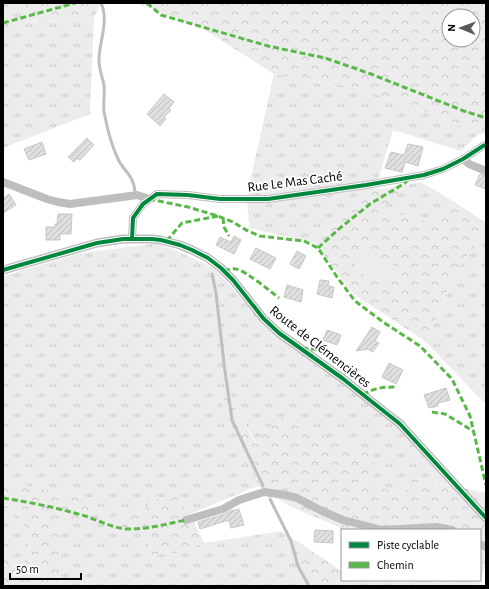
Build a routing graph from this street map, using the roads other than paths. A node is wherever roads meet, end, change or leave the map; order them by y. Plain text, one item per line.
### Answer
1 (486, 145) edge
2 (463, 159) junction
3 (486, 171) edge
4 (3, 182) edge
5 (149, 199) junction
6 (132, 239) junction
7 (3, 270) edge
8 (486, 518) edge
9 (186, 520) dead end
10 (378, 529) edge
11 (400, 529) edge
12 (447, 529) edge

1 - 2 street, Rue Le Mas Caché
2 - 3 street
2 - 5 street, Rue Le Mas Caché
4 - 5 street
5 - 6 street
6 - 7 street, Route de Clémencières
6 - 8 street, Route de Clémencières
9 - 10 street
11 - 12 street

